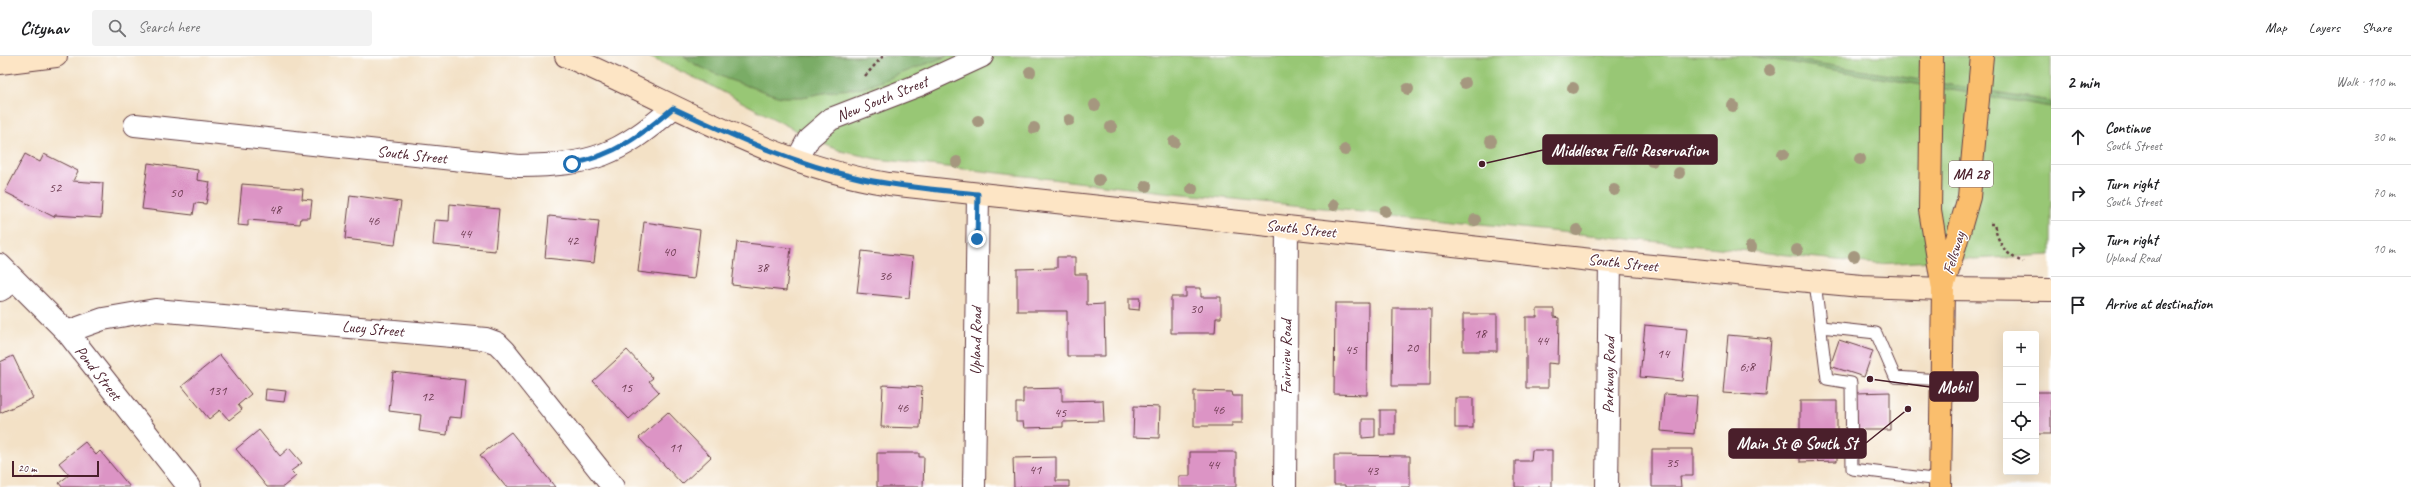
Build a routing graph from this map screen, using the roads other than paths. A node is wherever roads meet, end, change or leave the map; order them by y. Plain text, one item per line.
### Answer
1 (56, 56) edge
2 (566, 56) edge
3 (982, 56) edge
4 (1932, 56) edge
5 (1982, 56) edge
6 (0, 63) edge
7 (673, 108) junction
8 (135, 125) dead end
9 (797, 160) junction
10 (978, 194) junction
11 (1287, 227) junction
12 (1610, 262) junction
13 (0, 265) edge
14 (1815, 282) junction
15 (8, 286) edge
16 (1942, 289) junction
17 (2051, 290) edge
18 (1821, 326) junction
19 (67, 332) junction
20 (1941, 380) junction
21 (1940, 484) edge
22 (189, 487) edge
23 (613, 487) edge
24 (974, 487) edge
25 (1285, 487) edge
26 (1607, 487) edge

1 - 6 main road
2 - 7 main road, South Street
3 - 9 street, New South Street
4 - 16 main road, Fellsway / MA 28
5 - 16 main road, Fellsway / MA 28
7 - 8 street, South Street
7 - 9 main road, South Street
9 - 10 main road, South Street
10 - 11 main road, South Street
10 - 24 street, Upland Road
11 - 12 main road, South Street
11 - 25 street, Fairview Road
12 - 14 main road, South Street
12 - 26 street, Parkway Road
13 - 15 street, Pond Street
14 - 16 main road, South Street
14 - 18 lane
15 - 19 street, Pond Street
16 - 17 main road, South Street
16 - 20 main road, MA 28
18 - 20 lane
18 - 21 lane
19 - 22 street, Pond Street
19 - 23 street, Lucy Street
20 - 21 main road, MA 28

